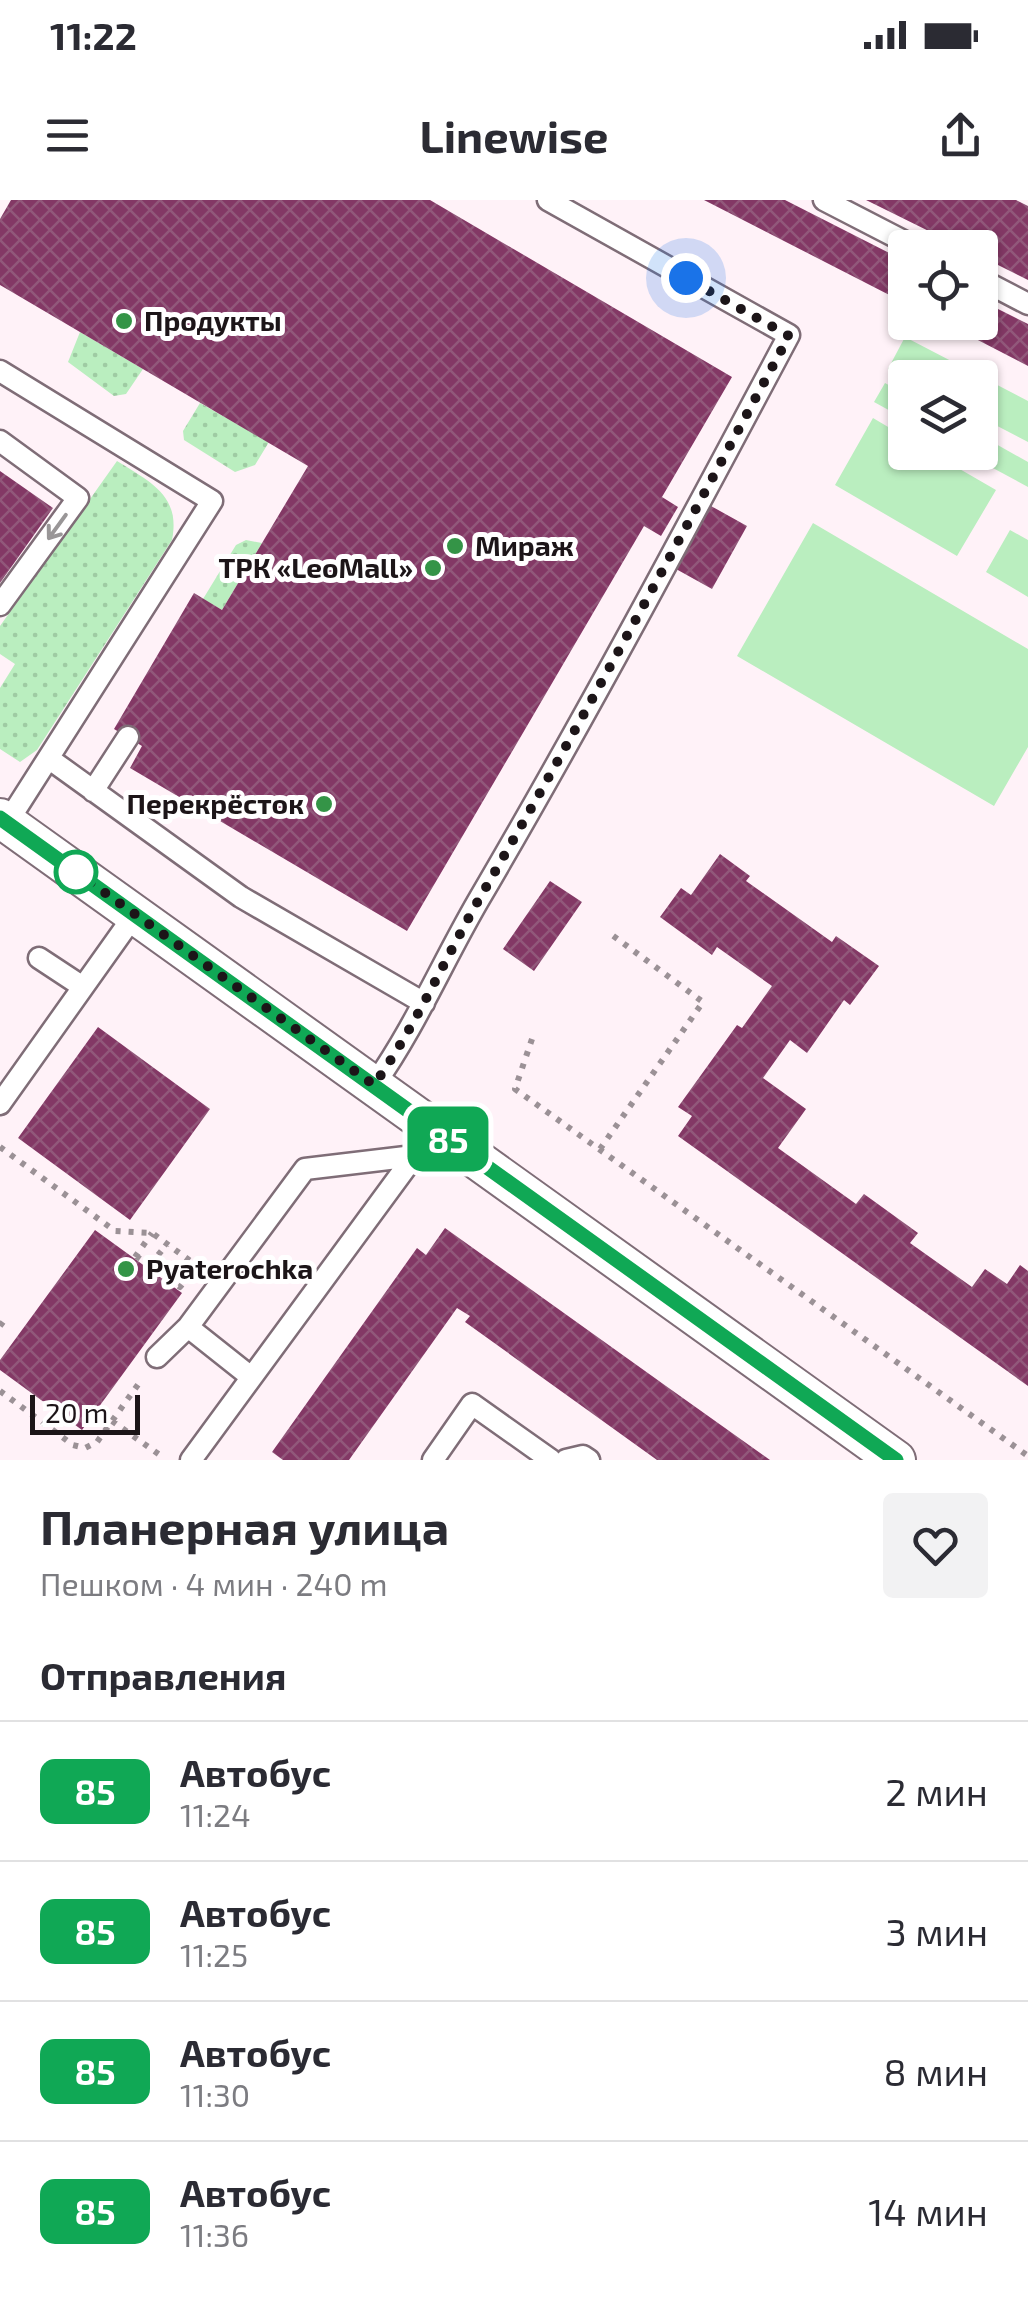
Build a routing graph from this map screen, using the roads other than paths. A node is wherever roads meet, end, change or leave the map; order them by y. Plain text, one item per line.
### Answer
1 (548, 200) edge
2 (824, 200) edge
3 (888, 233) edge
4 (998, 289) edge
5 (1028, 304) edge
6 (0, 372) edge
7 (0, 441) edge
8 (0, 605) edge
9 (128, 737) dead end
10 (51, 760) junction
11 (92, 791) junction
12 (3, 820) edge
13 (135, 914) junction
14 (39, 958) dead end
15 (83, 987) junction
16 (424, 1002) junction
17 (374, 1085) junction
18 (0, 1104) edge
19 (424, 1143) junction
20 (188, 1327) junction
21 (157, 1358) road end
22 (252, 1377) junction
23 (191, 1460) edge
24 (433, 1460) edge
25 (551, 1460) edge
26 (566, 1460) edge
27 (589, 1460) edge
28 (896, 1460) edge

1 - 16 lane
2 - 3 lane
4 - 5 lane
6 - 10 lane
7 -> 8 lane
9 - 11 lane
10 - 11 lane
10 - 12 lane
11 - 16 lane
12 - 13 street
13 - 15 lane
13 - 17 street
14 - 15 lane
15 - 18 lane
16 - 17 lane
17 - 19 street
19 - 20 lane
19 - 22 lane
19 - 28 street
20 - 21 lane
20 - 22 lane
22 - 23 lane
24 - 25 lane
26 - 27 lane

